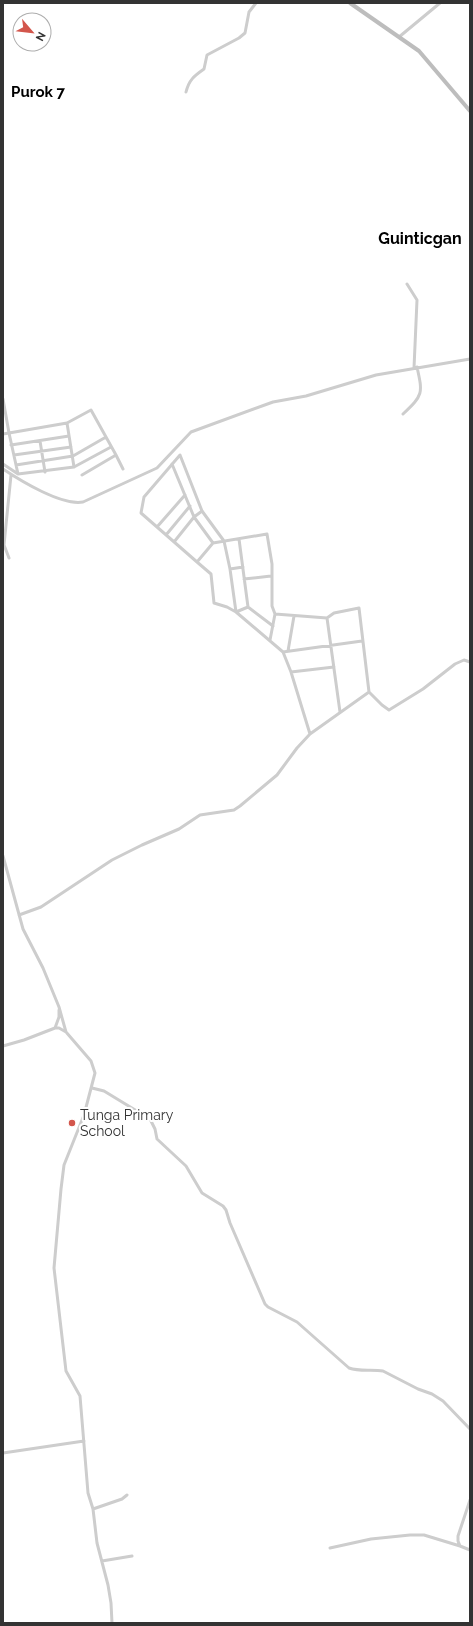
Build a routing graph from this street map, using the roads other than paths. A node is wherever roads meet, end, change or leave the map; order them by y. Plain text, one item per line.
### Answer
1 (256, 3) edge
2 (350, 3) edge
3 (440, 3) edge
4 (399, 37) junction
5 (186, 92) dead end
6 (470, 111) edge
7 (407, 284) dead end
8 (470, 359) edge
9 (415, 367) junction
10 (3, 400) edge
11 (403, 414) dead end
12 (67, 423) junction
13 (9, 433) junction
14 (3, 434) edge
15 (70, 436) junction
16 (106, 437) junction
17 (40, 440) junction
18 (11, 445) junction
19 (71, 447) junction
20 (111, 447) junction
21 (177, 448) junction
22 (41, 451) junction
23 (14, 455) junction
24 (180, 455) junction
25 (73, 456) junction
26 (116, 456) junction
27 (43, 461) junction
28 (3, 464) edge
29 (172, 464) junction
30 (16, 465) junction
31 (74, 467) junction
32 (3, 469) edge
33 (123, 469) dead end
34 (44, 472) junction
35 (18, 474) junction
36 (11, 475) junction
37 (82, 475) dead end
38 (185, 495) junction
39 (190, 506) junction
40 (202, 511) junction
41 (194, 517) junction
42 (157, 527) junction
43 (166, 535) junction
44 (239, 539) junction
45 (224, 541) junction
46 (174, 542) junction
47 (213, 543) junction
48 (10, 558) dead end
49 (197, 562) junction
50 (243, 567) junction
51 (230, 569) junction
52 (271, 576) junction
53 (244, 579) junction
54 (248, 607) junction
55 (236, 612) junction
56 (275, 614) junction
57 (294, 616) junction
58 (327, 618) junction
59 (273, 626) junction
60 (270, 640) junction
61 (362, 641) junction
62 (331, 645) junction
63 (288, 651) junction
64 (283, 652) junction
65 (470, 662) edge
66 (334, 667) junction
67 (291, 672) junction
68 (369, 692) junction
69 (340, 712) junction
70 (310, 734) junction
71 (3, 856) edge
72 (19, 915) junction
73 (59, 1007) junction
74 (55, 1028) junction
75 (66, 1032) junction
76 (3, 1046) edge
77 (92, 1088) junction
78 (470, 1429) edge
79 (84, 1441) junction
80 (3, 1452) edge
81 (127, 1495) dead end
82 (470, 1500) edge
83 (92, 1509) junction
84 (460, 1546) junction
85 (330, 1548) dead end
86 (470, 1550) edge
87 (132, 1556) dead end
88 (102, 1561) junction
89 (112, 1623) edge

1 - 5 street
2 - 4 main road
3 - 4 street
4 - 6 main road
7 - 9 street
8 - 9 street
9 - 11 street
9 - 21 street
10 - 13 street
12 - 13 street
12 - 15 street
12 - 16 street
13 - 14 street
13 - 18 street
15 - 17 street
15 - 19 street
16 - 20 street
16 - 25 street
17 - 18 street
17 - 22 street
18 - 23 street
19 - 22 street
19 - 25 street
20 - 26 street
20 - 31 street
21 - 24 street
21 - 36 street
22 - 23 street
22 - 27 street
23 - 30 street
24 - 29 street
24 - 40 street
25 - 27 street
25 - 31 street
26 - 33 street
26 - 37 street
27 - 30 street
27 - 34 street
28 - 35 street
29 - 38 street
29 - 42 street
30 - 35 street
31 - 34 street
32 - 36 street
34 - 35 street
36 - 48 street
38 - 39 street
38 - 42 street
39 - 41 street
39 - 43 street
40 - 41 street
40 - 45 street
41 - 46 street
41 - 47 street
42 - 43 street
43 - 46 street
44 - 45 street
44 - 50 street
44 - 52 street
45 - 47 street
45 - 51 street
46 - 49 street
47 - 49 street
49 - 55 street
50 - 51 street
50 - 53 street
51 - 55 street
52 - 53 street
52 - 56 street
53 - 54 street
54 - 55 street
54 - 59 street
55 - 60 street
56 - 57 street
56 - 59 street
57 - 58 street
57 - 63 street
58 - 61 street
58 - 62 street
59 - 60 street
60 - 64 street
61 - 62 street
61 - 68 street
62 - 63 street
62 - 66 street
63 - 64 street
64 - 67 street
65 - 68 street
66 - 67 street
66 - 69 street
67 - 70 street
68 - 69 street
69 - 70 street
70 - 72 street
71 - 72 street
72 - 73 street
73 - 74 street
73 - 75 street
74 - 75 street
74 - 76 street
75 - 77 street
77 - 78 street
77 - 79 street
79 - 80 street
79 - 83 street
81 - 83 street
82 - 84 street
83 - 88 street
84 - 85 street
84 - 86 street
87 - 88 street
88 - 89 street

